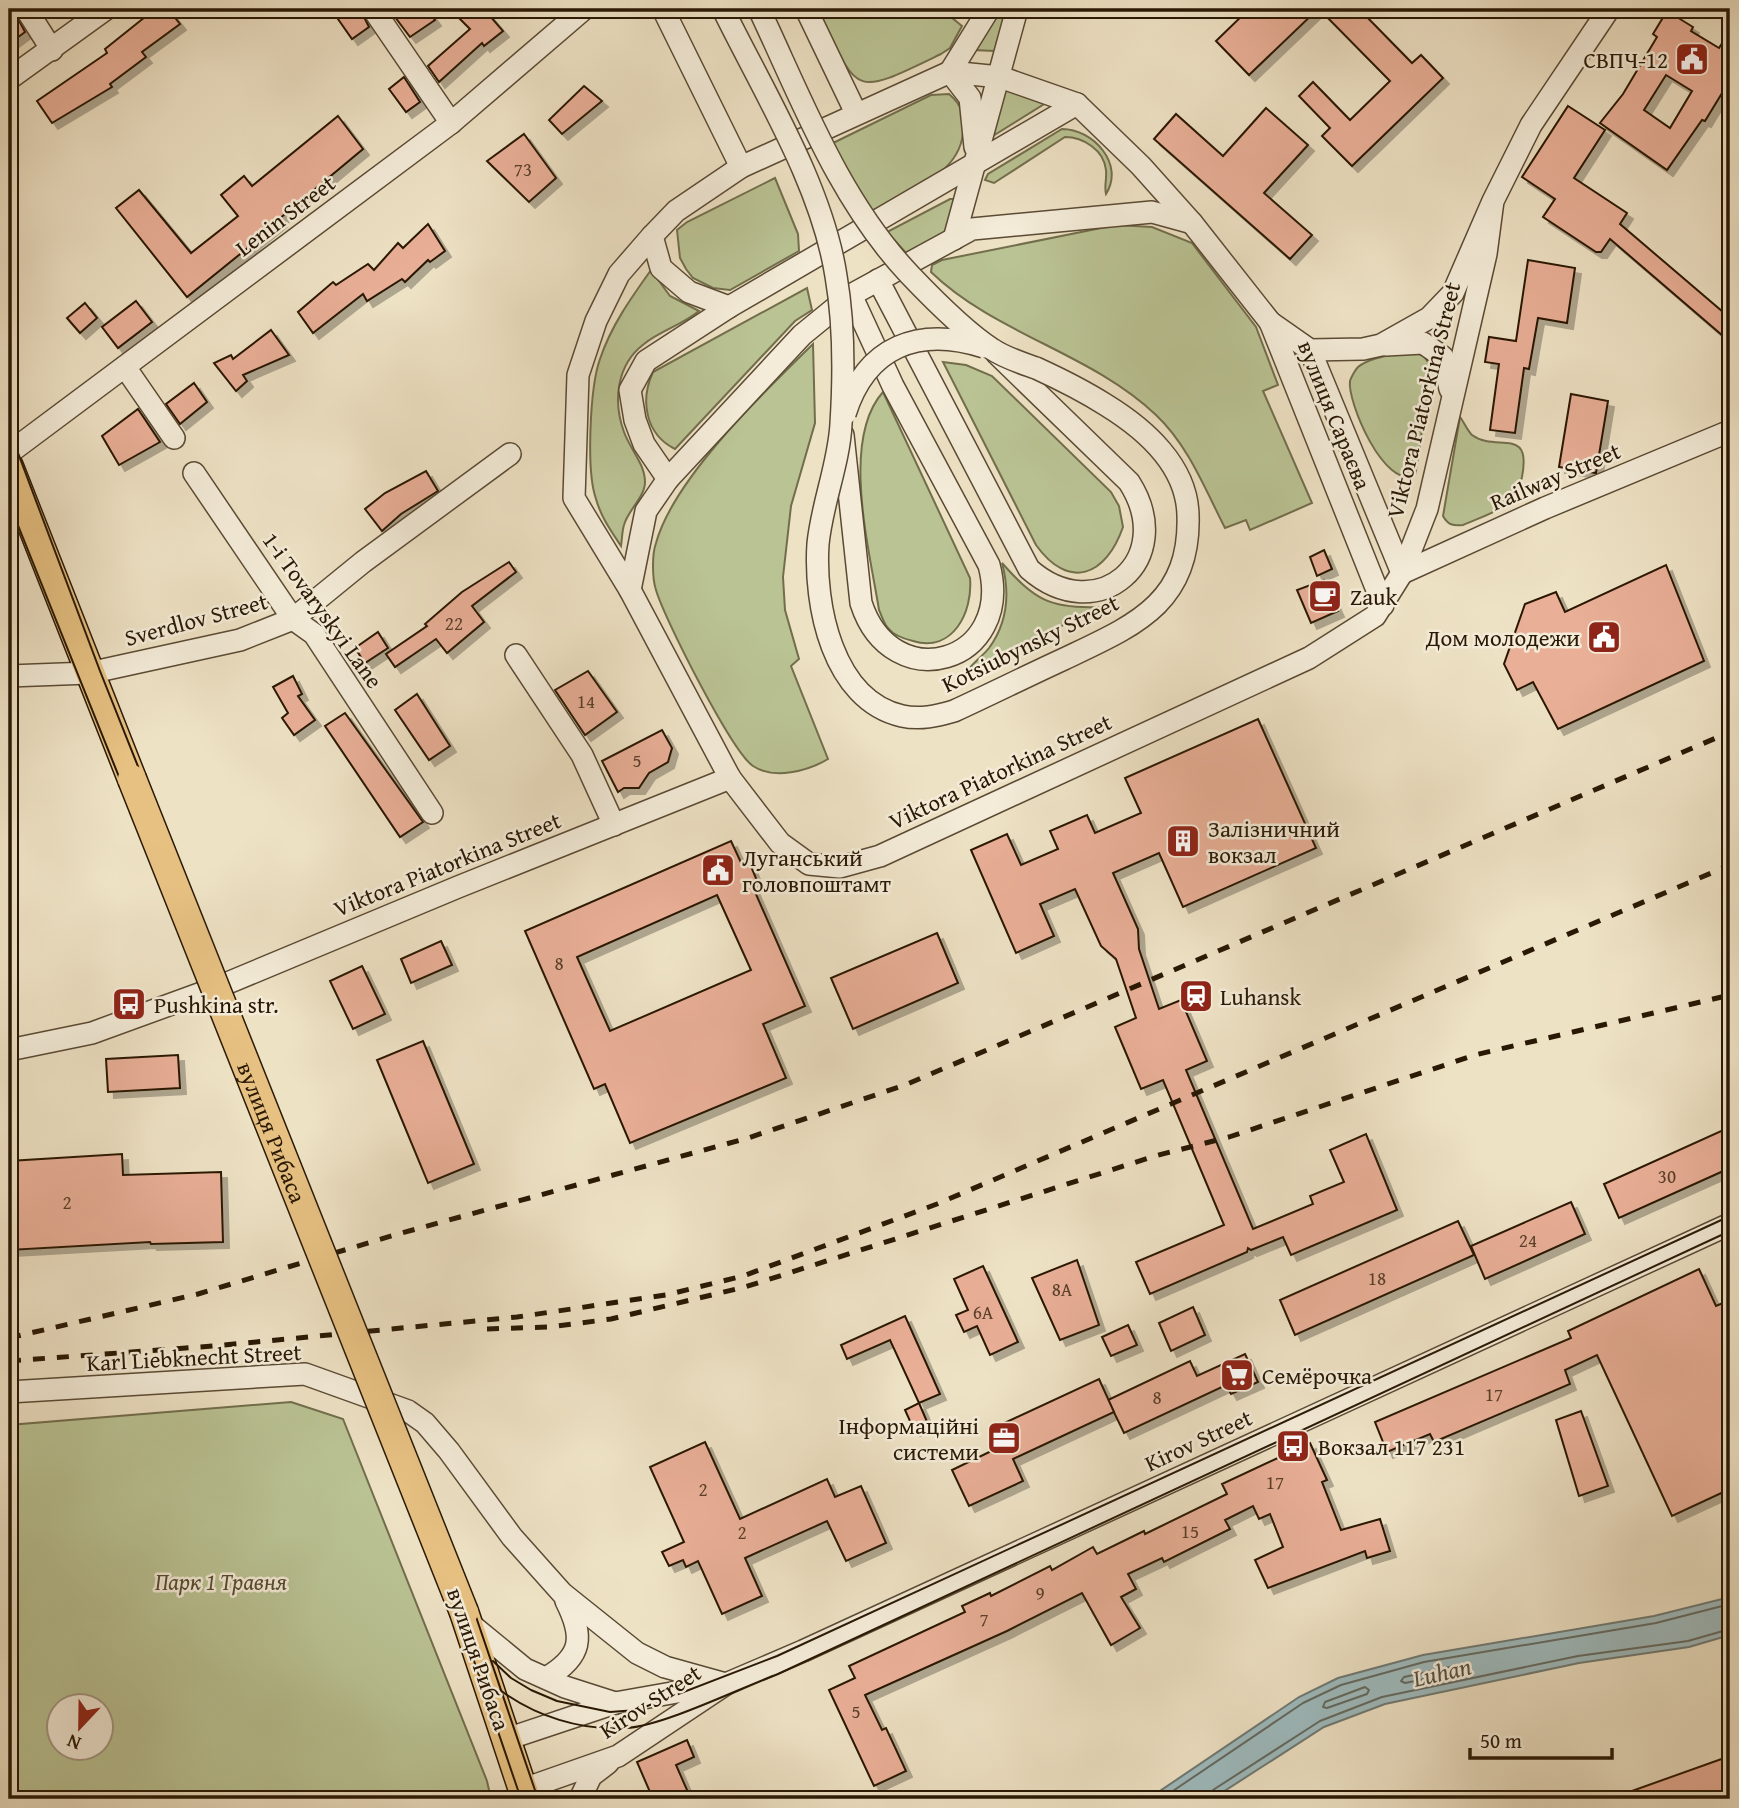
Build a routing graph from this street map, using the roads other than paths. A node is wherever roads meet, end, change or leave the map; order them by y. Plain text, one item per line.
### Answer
1 (26, 9) edge
2 (106, 9) edge
3 (373, 9) edge
4 (584, 9) edge
5 (663, 9) edge
6 (723, 9) edge
7 (759, 9) edge
8 (806, 9) edge
9 (989, 9) edge
10 (1017, 9) edge
11 (1609, 9) edge
12 (51, 50) junction
13 (950, 72) junction
14 (1000, 77) junction
15 (9, 79) edge
16 (1077, 104) junction
17 (856, 114) junction
18 (452, 123) junction
19 (977, 164) junction
20 (741, 167) junction
21 (1493, 201) junction
22 (1192, 223) junction
23 (652, 236) junction
24 (954, 239) junction
25 (877, 280) junction
26 (852, 295) junction
27 (729, 307) junction
28 (1270, 322) junction
29 (1381, 345) junction
30 (993, 350) junction
31 (1310, 350) junction
32 (125, 367) junction
33 (1452, 394) junction
34 (841, 426) junction
35 (1730, 431) edge
36 (174, 438) dead end
37 (9, 453) edge
38 (510, 454) dead end
39 (9, 467) edge
40 (194, 473) dead end
41 (668, 479) junction
42 (1402, 573) junction
43 (630, 590) junction
44 (1383, 605) junction
45 (293, 619) junction
46 (516, 655) dead end
47 (89, 673) junction
48 (9, 676) edge
49 (730, 778) junction
50 (432, 813) dead end
51 (614, 825) junction
52 (9, 1050) edge
53 (1730, 1224) edge
54 (9, 1392) edge
55 (562, 1593) junction
56 (467, 1618) junction
57 (546, 1678) junction
58 (726, 1684) junction
59 (615, 1703) junction
60 (507, 1740) junction
61 (618, 1756) junction
62 (525, 1794) edge
63 (580, 1799) edge

1 - 12 street
2 - 12 street
3 - 18 street
4 - 18 street, Lenin Street
5 - 20 street
6 - 34 street, Kotsiubynsky Street, bridge
7 - 30 street, Kotsiubynsky Street, bridge
8 - 17 street
9 - 13 street
10 - 14 street
11 - 21 street, Viktora Piatorkina Street
12 - 15 street
13 - 14 street
13 - 17 street
13 - 19 street
14 - 16 street
14 - 19 street
16 - 19 street
16 - 22 street
17 - 20 street
18 - 32 street, Lenin Street
19 - 24 street
19 - 27 street
20 - 23 street
21 - 29 street
21 - 33 street, Viktora Piatorkina Street
22 - 24 street
22 - 28 street
23 - 27 street
23 - 43 street
24 - 25 street
25 - 26 street
25 - 30 street, bridge
26 - 34 street, bridge
26 - 41 street
27 - 41 street
28 - 31 street
28 - 44 street, вулиця Сараєва
29 - 31 street
29 - 33 street
30 - 34 street, bridge
30 - 34 street, Kotsiubynsky Street, bridge
31 - 42 street
32 - 36 street
32 - 37 street, Lenin Street
33 - 42 street, Viktora Piatorkina Street
35 - 42 street, Railway Street
38 - 45 street, Sverdlov Street
39 - 47 main road, вулиця Рибаса
40 - 45 street, 1-i Tovaryskyi Lane
41 - 43 street
42 - 44 street, Viktora Piatorkina Street
43 - 49 street
44 - 49 street, Viktora Piatorkina Street
45 - 47 street, Sverdlov Street
45 - 50 street, 1-i Tovaryskyi Lane
46 - 51 street
47 - 48 street, Sverdlov Street
47 - 56 main road, вулиця Рибаса, bridge
49 - 51 street, Viktora Piatorkina Street
51 - 52 street, Viktora Piatorkina Street
53 - 58 street, Kirov Street
54 - 55 street, Karl Liebknecht Street
55 - 57 street
55 - 58 street, Karl Liebknecht Street
56 - 57 street
56 - 60 main road, вулиця Рибаса
57 - 59 street
58 - 59 street, Kirov Street
58 - 61 street, Kirov Street
59 - 60 street, Kirov Street
60 - 62 main road, вулиця Рибаса
61 - 62 street, Kirov Street
61 - 63 street

